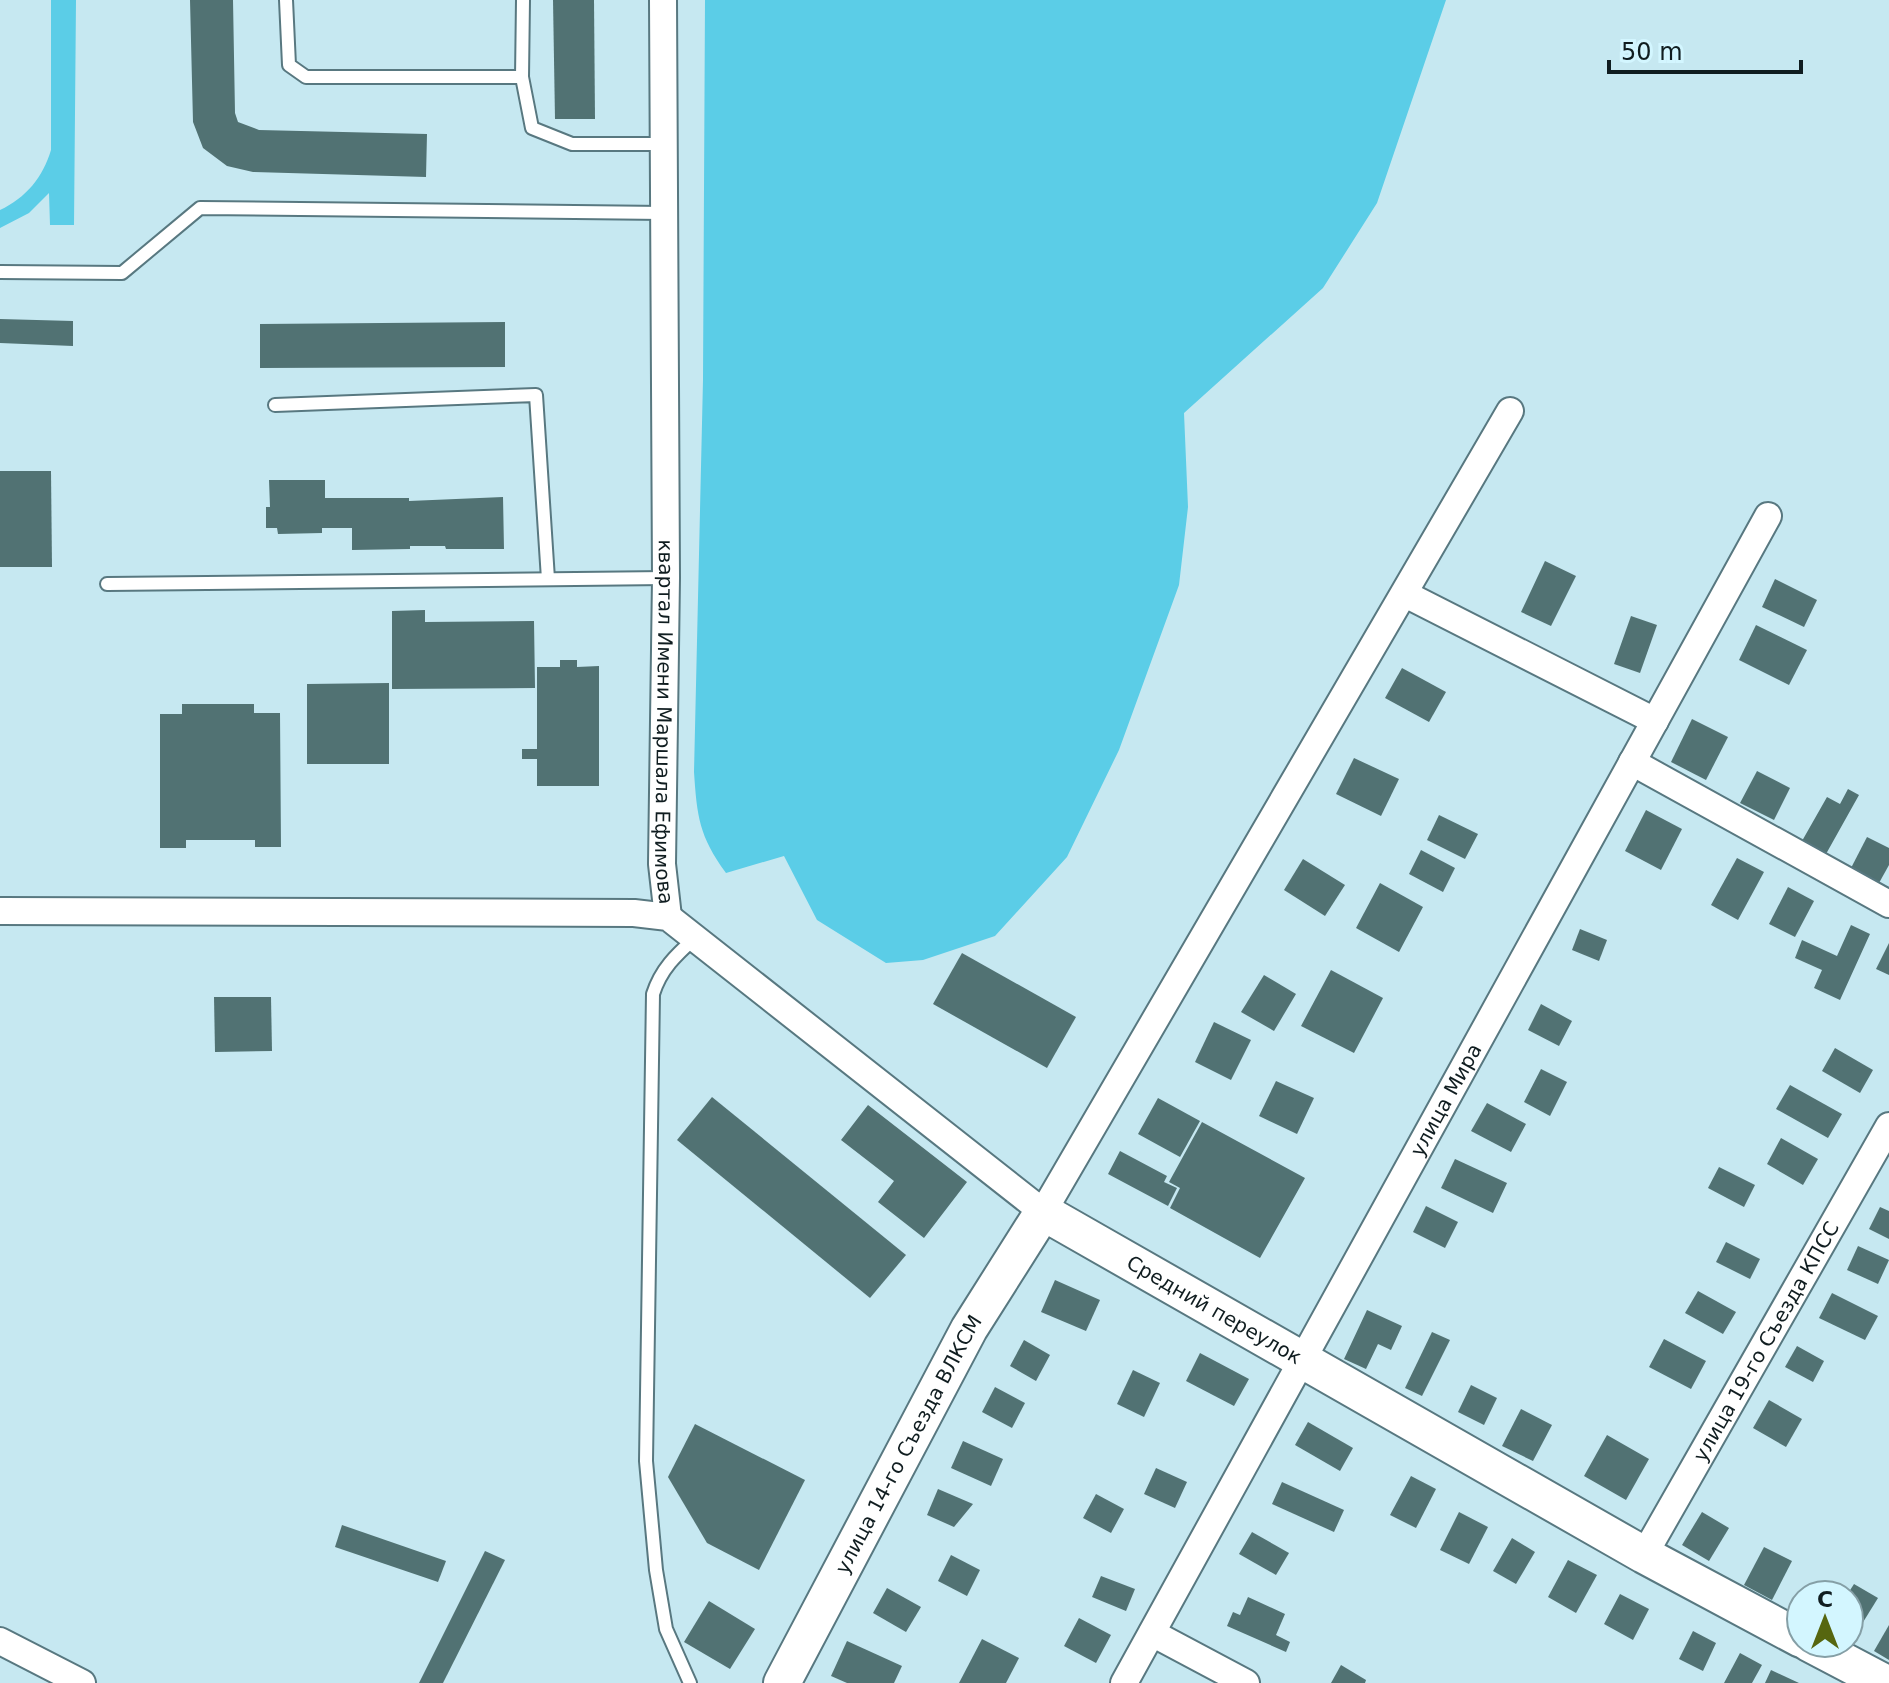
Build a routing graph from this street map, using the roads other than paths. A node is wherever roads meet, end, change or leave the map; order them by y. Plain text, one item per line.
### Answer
1 (286, 0) edge
2 (523, 0) edge
3 (663, 0) edge
4 (522, 77) junction
5 (664, 144) junction
6 (664, 213) junction
7 (0, 272) edge
8 (275, 405) dead end
9 (1510, 411) dead end
10 (1768, 516) dead end
11 (666, 578) junction
12 (548, 579) junction
13 (107, 584) dead end
14 (1405, 594) junction
15 (1655, 721) junction
16 (1632, 762) junction
17 (1889, 904) edge
18 (0, 911) edge
19 (668, 917) junction
20 (695, 938) junction
21 (1889, 1126) edge
22 (1043, 1212) junction
23 (1302, 1361) junction
24 (1644, 1555) junction
25 (1785, 1630) edge
26 (1152, 1633) junction
27 (0, 1641) edge
28 (1839, 1659) edge
29 (82, 1683) edge
30 (690, 1683) edge
31 (782, 1683) edge
32 (1124, 1683) edge
33 (1246, 1683) edge
34 (1885, 1683) edge

1 - 4 lane
2 - 4 lane
3 - 5 street, квартал Имени Маршала Ефимова
4 - 5 lane
5 - 6 street, квартал Имени Маршала Ефимова
6 - 7 lane
6 - 11 street, квартал Имени Маршала Ефимова
8 - 12 lane
9 - 14 street
10 - 15 street, улица Мира
11 - 12 lane
11 - 19 street, квартал Имени Маршала Ефимова
12 - 13 lane
14 - 15 street
14 - 22 street
15 - 16 street, улица Мира
16 - 17 street
16 - 23 street, улица Мира
18 - 19 street, квартал Имени Маршала Ефимова
19 - 20 street, Средний переулок
20 - 22 street, Средний переулок
20 - 30 lane
21 - 24 street, улица 19-го Съезда КПСС
22 - 23 street, Средний переулок
22 - 31 street, улица 14-го Съезда ВЛКСМ
23 - 24 street, Средний переулок
23 - 26 street, улица Мира
24 - 25 street, Средний переулок
26 - 32 street, улица Мира
26 - 33 street
27 - 29 street
28 - 34 street

